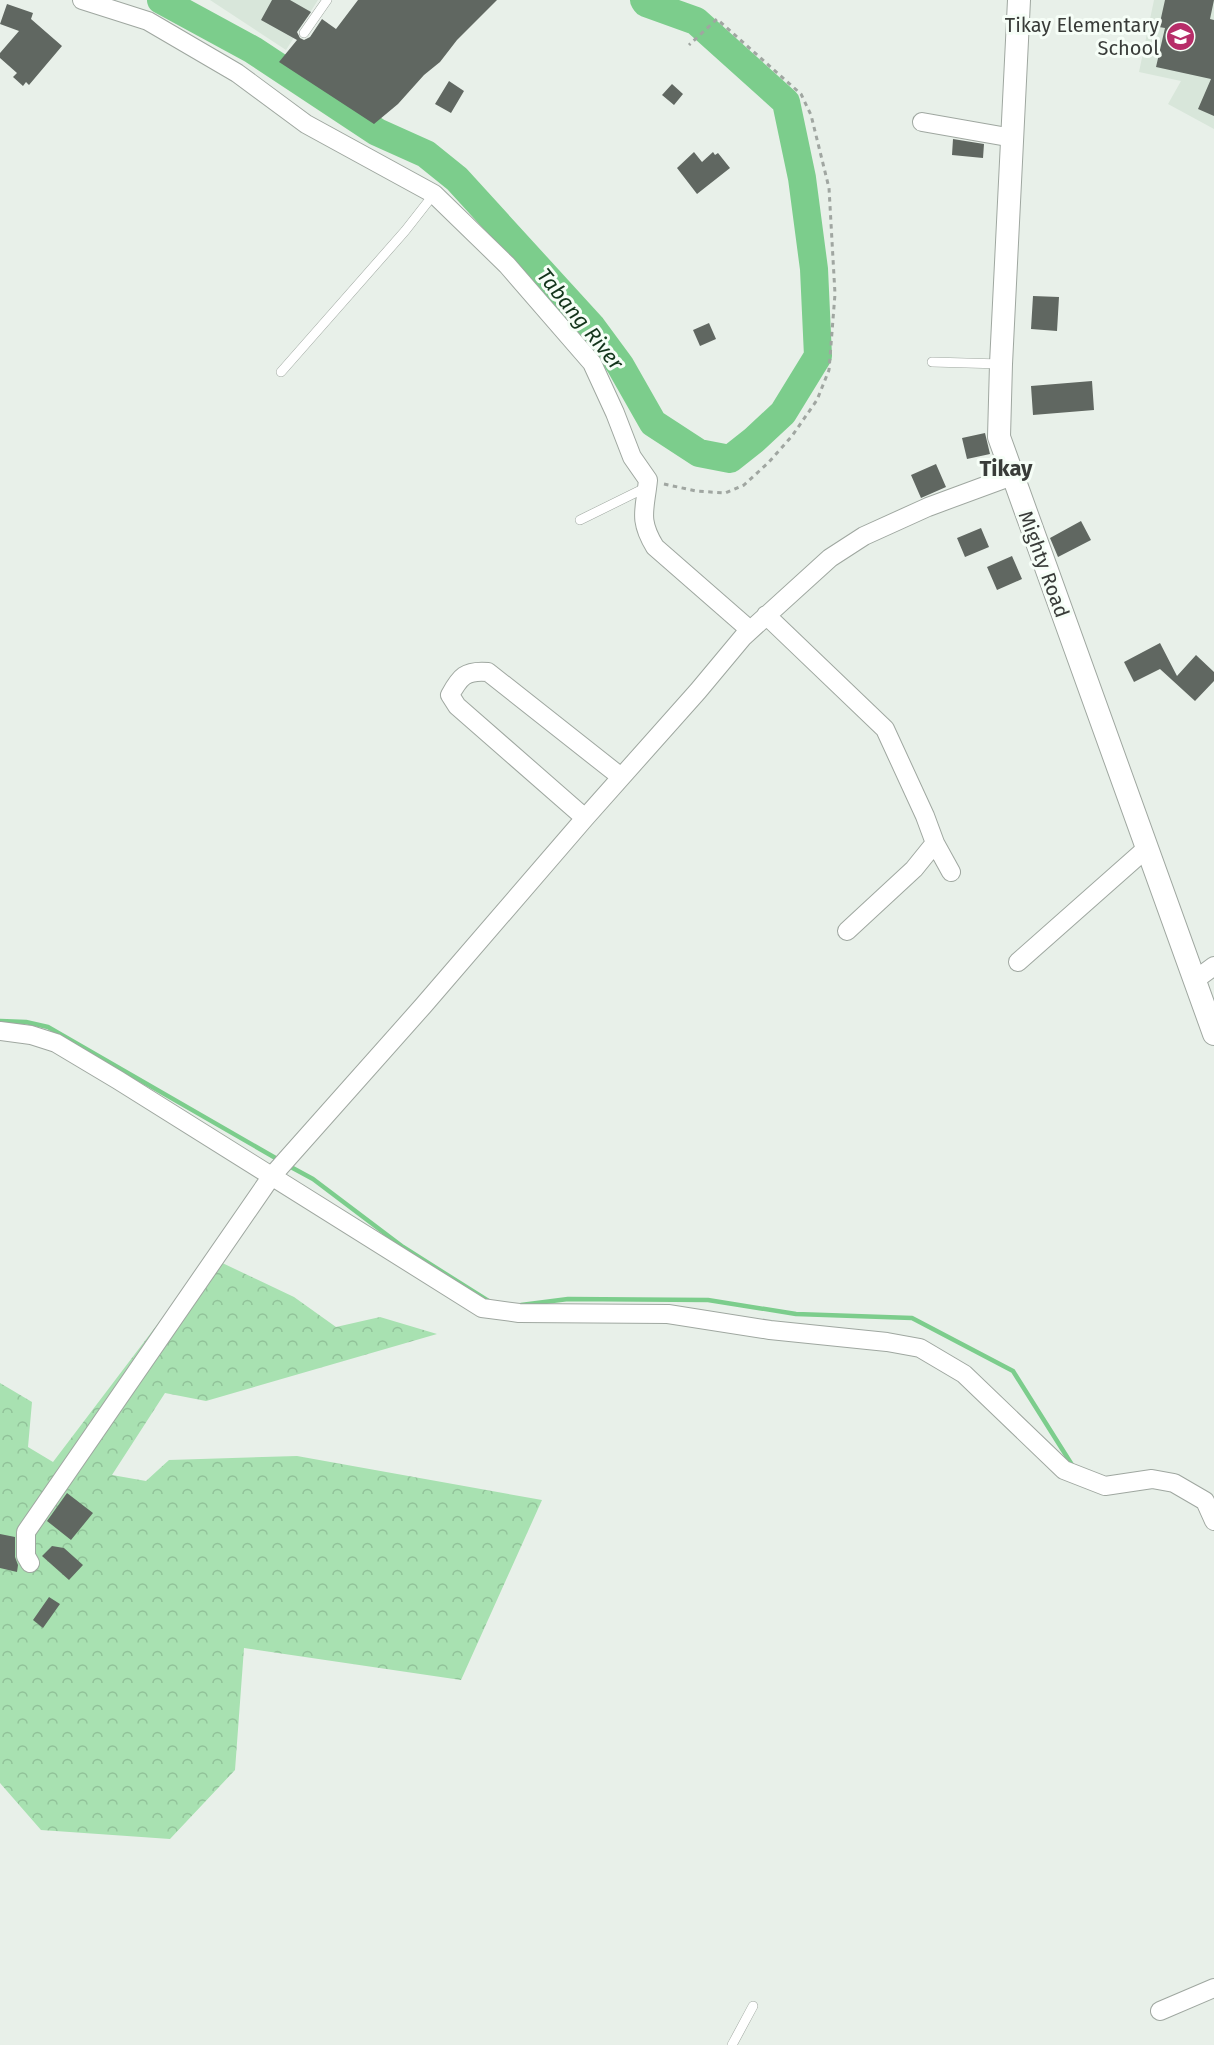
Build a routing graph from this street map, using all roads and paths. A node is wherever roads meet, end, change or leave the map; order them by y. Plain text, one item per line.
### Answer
1 (82, 0) edge
2 (327, 0) edge
3 (1019, 0) edge
4 (304, 33) dead end
5 (689, 45) dead end
6 (922, 122) dead end
7 (1012, 138) junction
8 (434, 194) junction
9 (932, 362) dead end
10 (1001, 364) junction
11 (281, 372) dead end
12 (1012, 476) junction
13 (647, 483) junction
14 (580, 520) dead end
15 (766, 615) junction
16 (750, 630) junction
17 (621, 777) junction
18 (585, 818) junction
19 (935, 843) junction
20 (1148, 847) junction
21 (951, 872) dead end
22 (847, 930) dead end
23 (1018, 962) dead end
24 (1214, 966) edge
25 (1195, 980) junction
26 (0, 1031) edge
27 (1214, 1034) edge
28 (272, 1177) junction
29 (1214, 1521) edge
30 (30, 1563) dead end
31 (1214, 1988) edge
32 (753, 2006) dead end
33 (1160, 2011) dead end
34 (732, 2045) edge

1 - 8 street
2 - 4 lane
3 - 7 street, Mighty Road
5 - 13 path
6 - 7 street
7 - 10 street, Mighty Road
8 - 11 lane
8 - 13 street
9 - 10 lane
10 - 12 street, Mighty Road
12 - 15 street
12 - 20 street, Mighty Road
13 - 14 lane
13 - 16 street
15 - 16 street
15 - 19 street
16 - 17 street
17 - 18 street
17 - 18 street
18 - 28 street
19 - 21 street
19 - 22 street
20 - 23 street
20 - 25 street, Mighty Road
24 - 25 street
25 - 27 street, Mighty Road
26 - 28 street
28 - 29 street
28 - 30 street
31 - 33 street
32 - 34 lane

